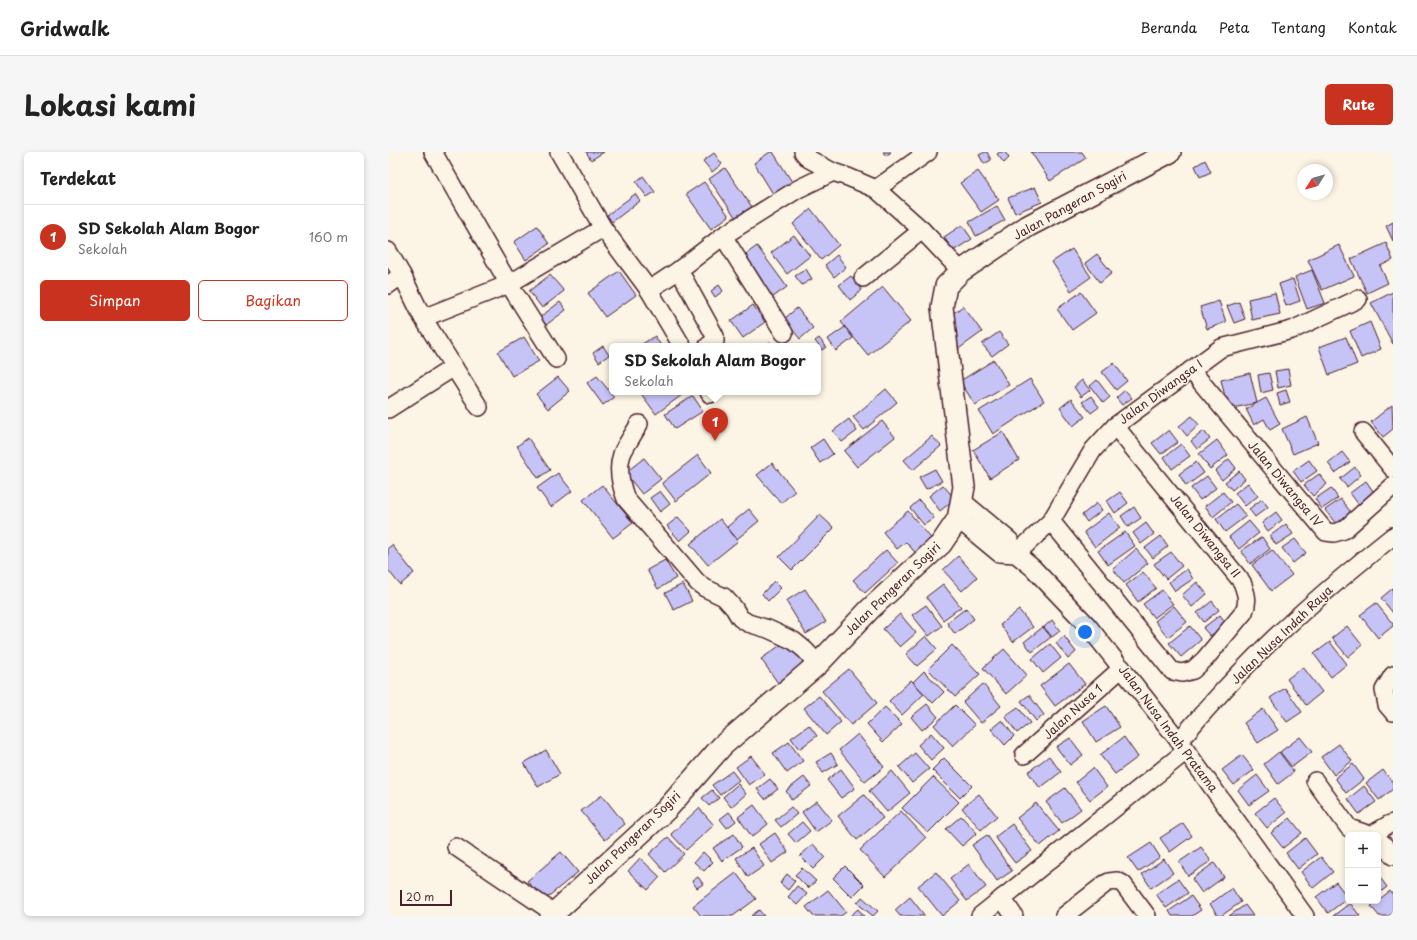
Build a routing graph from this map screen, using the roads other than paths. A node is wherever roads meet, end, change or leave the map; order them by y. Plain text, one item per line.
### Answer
1 (433, 152) edge
2 (559, 152) edge
3 (803, 152) edge
4 (928, 152) edge
5 (1170, 152) edge
6 (833, 172) junction
7 (876, 189) junction
8 (603, 228) junction
9 (922, 230) junction
10 (723, 236) junction
11 (388, 251) edge
12 (679, 270) junction
13 (962, 271) junction
14 (402, 275) junction
15 (863, 278) dead end
16 (510, 284) junction
17 (388, 285) edge
18 (649, 290) junction
19 (1358, 299) dead end
20 (423, 318) junction
21 (784, 333) dead end
22 (680, 343) edge
23 (712, 343) edge
24 (556, 359) dead end
25 (454, 367) junction
26 (1191, 370) junction
27 (478, 407) dead end
28 (388, 409) edge
29 (639, 424) dead end
30 (1115, 426) junction
31 (1363, 432) dead end
32 (1392, 465) edge
33 (1393, 486) edge
34 (960, 509) junction
35 (1052, 521) junction
36 (1393, 536) edge
37 (1016, 554) junction
38 (818, 664) junction
39 (1122, 668) junction
40 (1393, 676) edge
41 (1393, 712) edge
42 (1182, 746) junction
43 (1024, 755) dead end
44 (1315, 781) dead end
45 (1393, 823) edge
46 (1362, 832) edge
47 (1376, 832) edge
48 (1381, 842) edge
49 (456, 847) dead end
50 (1393, 856) edge
51 (1002, 898) junction
52 (552, 915) edge
53 (980, 916) edge
54 (1014, 916) edge
55 (1064, 916) edge
56 (1146, 916) edge
57 (1305, 916) edge

1 - 16 street
2 - 8 street
3 - 6 street
4 - 7 street
5 - 13 street, Jalan Pangeran Sogiri
6 - 7 street
6 - 10 street
7 - 9 street
8 - 16 street
8 - 18 street
9 - 13 street
9 - 15 street
10 - 12 street
10 - 21 street
11 - 14 street
12 - 18 street
12 - 23 street
13 - 34 street, Jalan Pangeran Sogiri
14 - 17 street
14 - 20 street
16 - 20 street
16 - 24 street
18 - 22 street
19 - 26 street, Jalan Diwangsa I
20 - 25 street
25 - 27 street
25 - 28 street
26 - 30 street, Jalan Diwangsa I
26 - 33 street, Jalan Diwangsa IV
29 - 38 street
30 - 35 street, Jalan Diwangsa I
30 - 35 street, Jalan Diwangsa II
31 - 32 street
34 - 37 street, Jalan Nusa Indah Pratama
34 - 38 street, Jalan Pangeran Sogiri
35 - 37 street, Jalan Diwangsa I
36 - 42 street, Jalan Nusa Indah Raya
37 - 39 street, Jalan Nusa Indah Pratama
38 - 52 street, Jalan Pangeran Sogiri
39 - 42 street, Jalan Nusa Indah Pratama
39 - 43 street, Jalan Nusa 1
40 - 41 street
42 - 51 street, Jalan Nusa Indah Raya
42 - 57 street, Jalan Nusa Indah Pratama
44 - 46 street
45 - 47 street
48 - 50 street
49 - 52 street
51 - 53 street, Jalan Nusa Indah Raya
51 - 54 street
55 - 56 street

